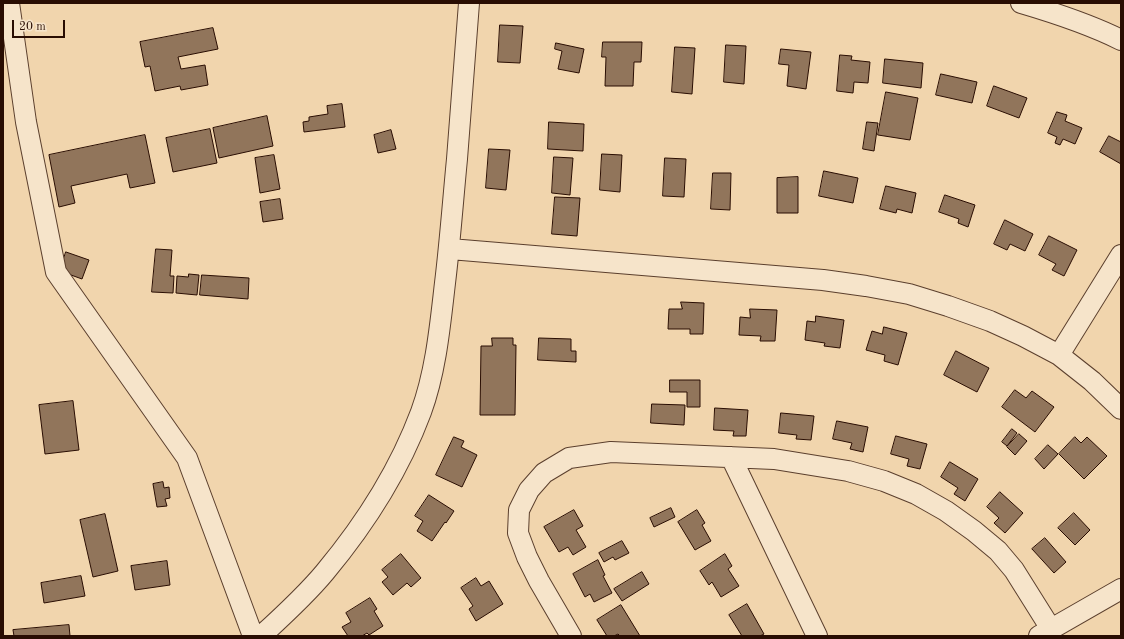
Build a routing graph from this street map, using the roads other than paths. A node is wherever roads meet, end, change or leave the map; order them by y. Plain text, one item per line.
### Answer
1 (9, 3) edge
2 (469, 3) edge
3 (1021, 3) edge
4 (1121, 40) edge
5 (450, 249) junction
6 (1121, 255) edge
7 (1059, 354) junction
8 (1121, 409) edge
9 (731, 457) junction
10 (1121, 589) edge
11 (1045, 632) edge
12 (253, 636) edge
13 (261, 636) edge
14 (571, 636) edge
15 (817, 636) edge

1 - 12 street
2 - 5 street
3 - 4 street
5 - 7 street
5 - 13 street
6 - 7 street
7 - 8 street
9 - 11 street
9 - 14 street
9 - 15 street
10 - 11 street

